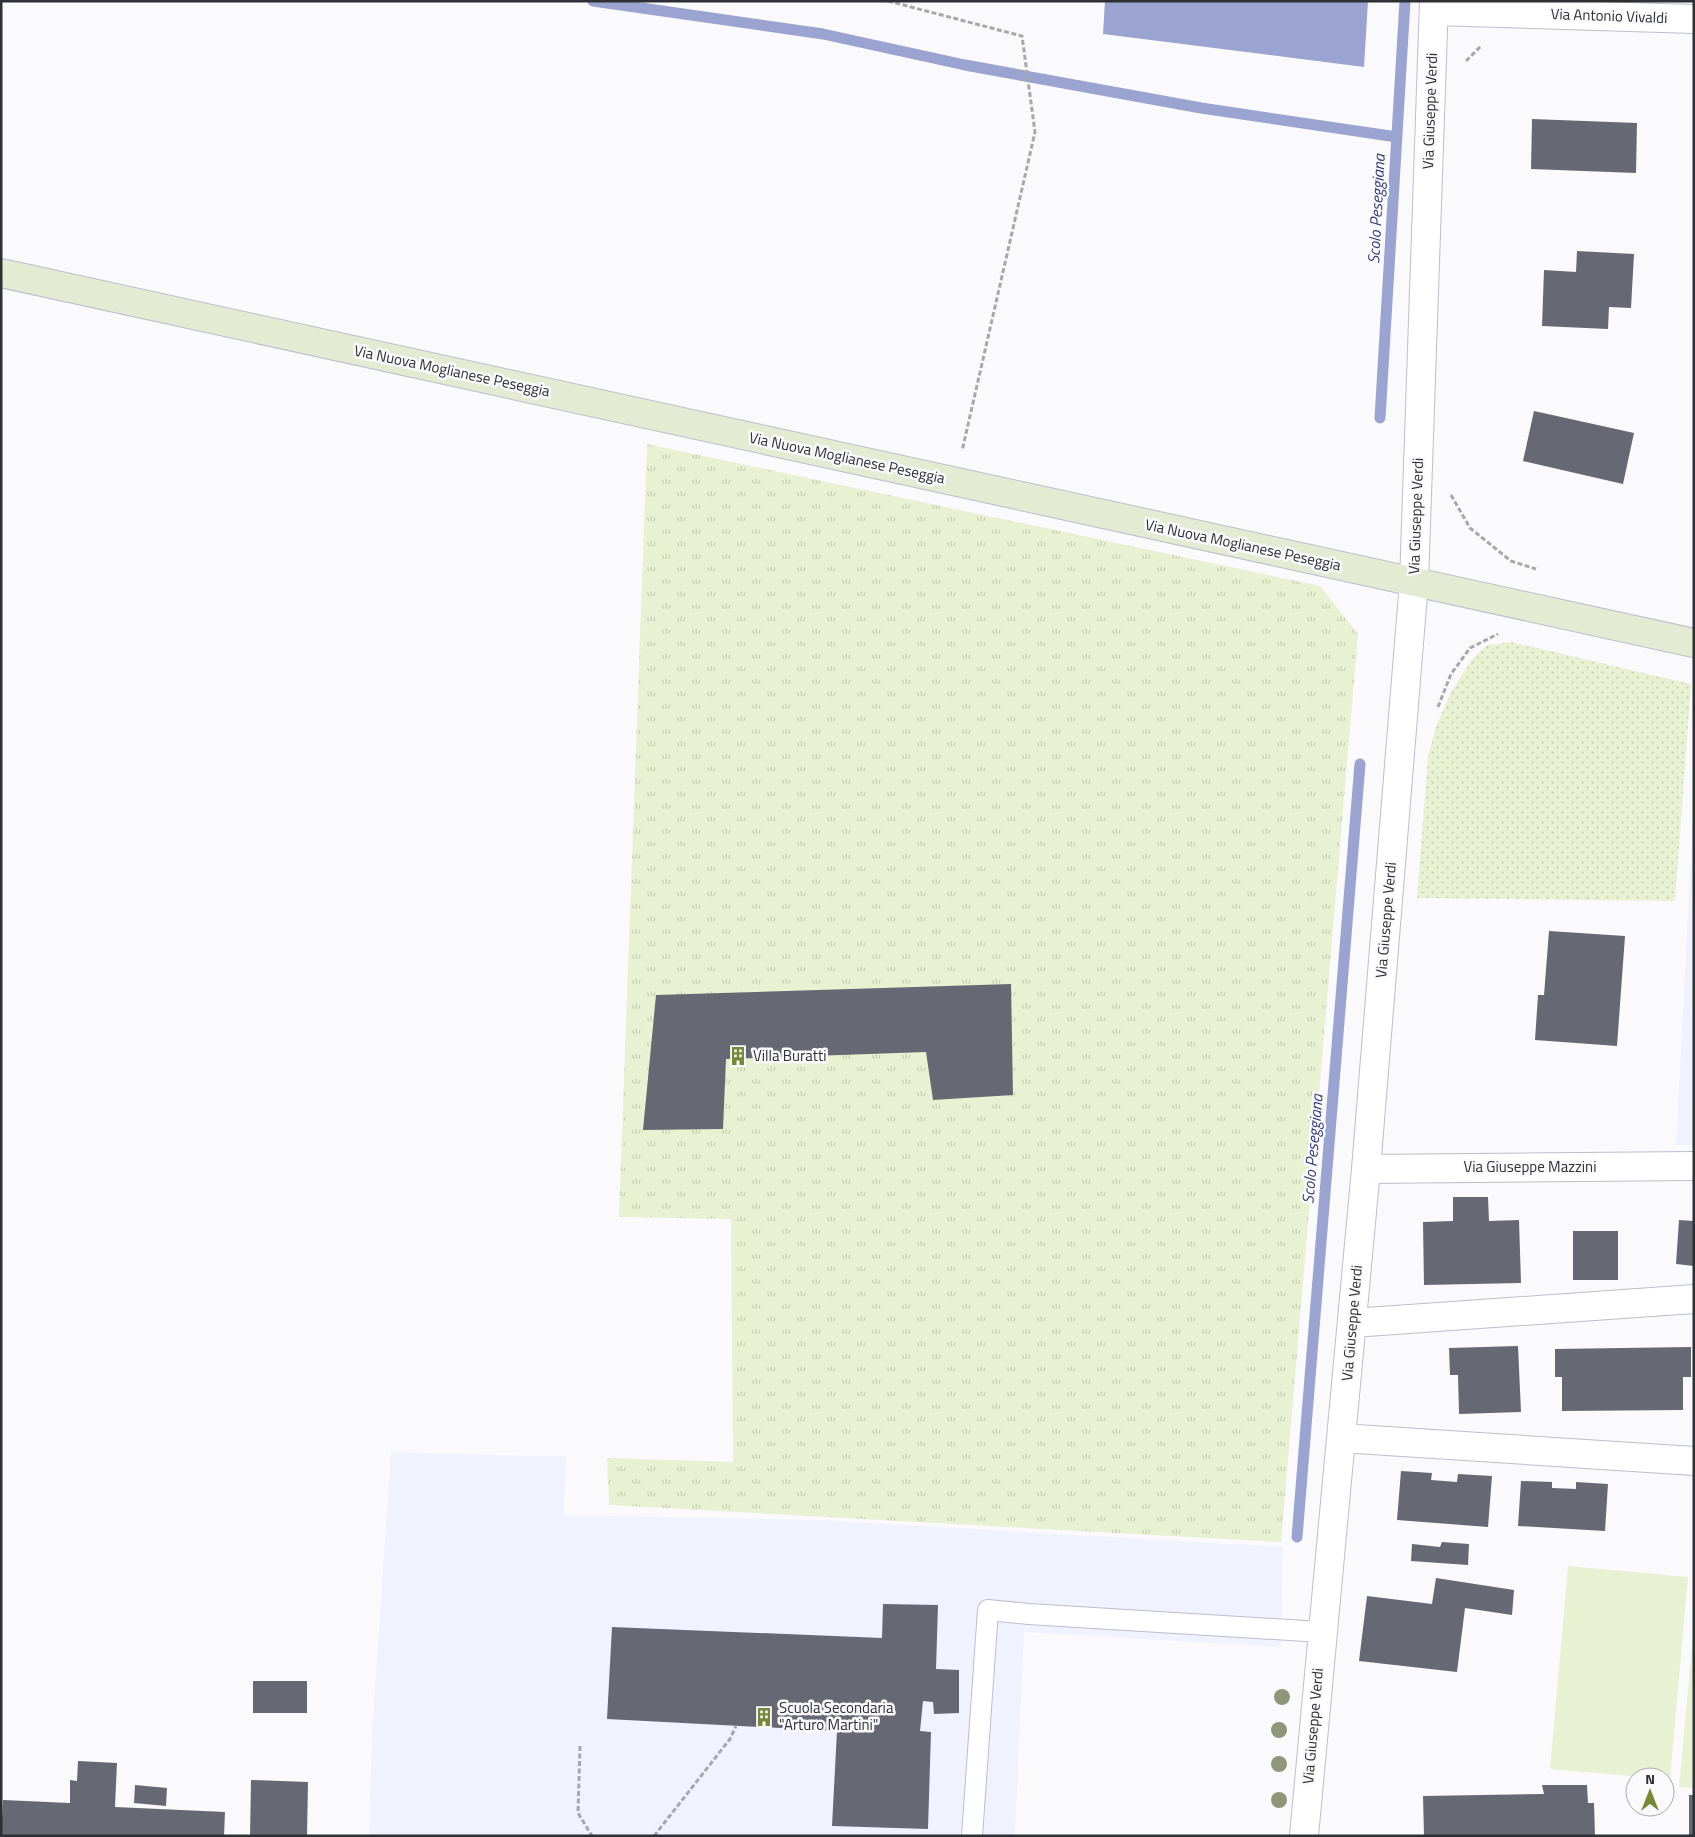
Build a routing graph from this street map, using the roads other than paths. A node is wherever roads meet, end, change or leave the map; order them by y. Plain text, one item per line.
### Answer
1 (1434, 6) edge
2 (1694, 19) edge
3 (1, 273) edge
4 (1414, 582) junction
5 (1694, 643) edge
6 (1694, 1166) edge
7 (1366, 1169) junction
8 (1694, 1299) edge
9 (1352, 1324) junction
10 (1341, 1438) junction
11 (1694, 1460) edge
12 (1322, 1632) junction
13 (972, 1836) edge
14 (1304, 1836) edge

1 - 2 street, Via Antonio Vivaldi
1 - 4 street, Via Giuseppe Verdi
3 - 4 main road, Via Nuova Moglianese Peseggia
4 - 5 main road, Via Nuova Moglianese Peseggia
4 - 7 street, Via Giuseppe Verdi
6 - 7 street, Via Giuseppe Mazzini
7 - 9 street, Via Giuseppe Verdi
8 - 9 street
9 - 10 street, Via Giuseppe Verdi
10 - 11 street
10 - 12 street, Via Giuseppe Verdi
12 - 13 lane
12 - 14 street, Via Giuseppe Verdi

